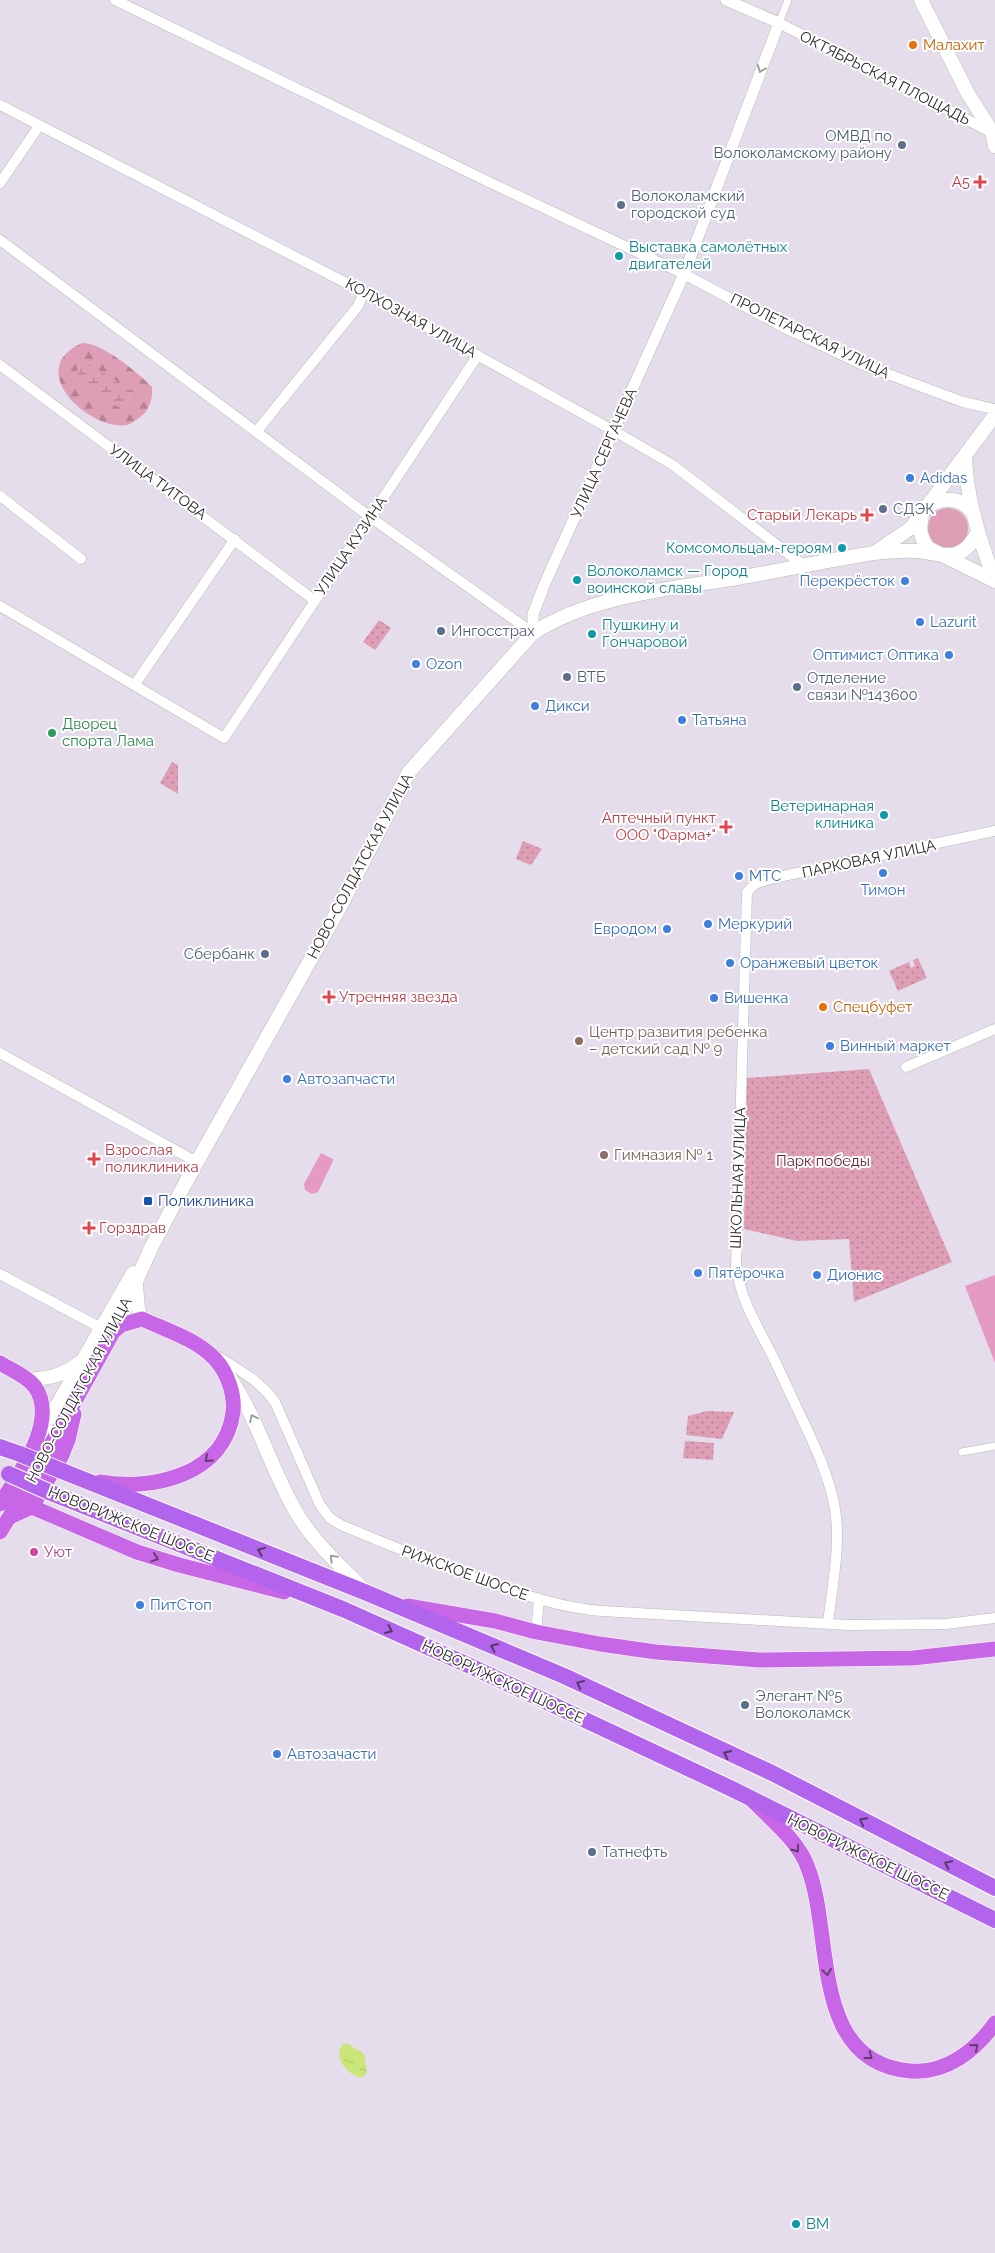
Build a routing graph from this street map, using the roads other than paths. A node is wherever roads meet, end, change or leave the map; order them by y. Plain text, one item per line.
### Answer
1 (114, 0) edge
2 (726, 0) edge
3 (788, 0) edge
4 (921, 0) edge
5 (778, 24) junction
6 (0, 105) edge
7 (39, 126) junction
8 (994, 137) edge
9 (0, 183) edge
10 (0, 240) edge
11 (684, 274) junction
12 (364, 292) junction
13 (478, 355) junction
14 (0, 365) edge
15 (995, 409) edge
16 (995, 415) edge
17 (256, 432) junction
18 (614, 432) junction
19 (965, 458) junction
20 (0, 496) edge
21 (926, 510) junction
22 (974, 514) junction
23 (370, 517) junction
24 (977, 534) junction
25 (235, 539) junction
26 (874, 553) junction
27 (938, 555) junction
28 (81, 559) dead end
29 (803, 565) junction
30 (995, 581) edge
31 (314, 600) junction
32 (0, 606) edge
33 (533, 634) junction
34 (135, 684) junction
35 (995, 831) edge
36 (747, 892) joint
37 (995, 1029) edge
38 (0, 1053) edge
39 (906, 1067) dead end
40 (197, 1162) junction
41 (152, 1246) junction
42 (0, 1274) edge
43 (136, 1283) junction
44 (142, 1319) junction
45 (107, 1330) junction
46 (202, 1346) junction
47 (81, 1361) junction
48 (0, 1363) edge
49 (222, 1367) junction
50 (28, 1380) junction
51 (78, 1396) junction
52 (37, 1441) junction
53 (0, 1446) edge
54 (995, 1446) edge
55 (962, 1452) dead end
56 (4, 1472) edge
57 (82, 1479) junction
58 (0, 1504) edge
59 (32, 1507) junction
60 (10, 1517) junction
61 (0, 1532) edge
62 (367, 1593) junction
63 (539, 1599) junction
64 (387, 1602) junction
65 (345, 1610) junction
66 (995, 1618) edge
67 (828, 1623) junction
68 (536, 1632) junction
69 (995, 1650) edge
70 (752, 1800) junction
71 (995, 1888) edge
72 (995, 1920) edge
73 (995, 2023) edge

1 - 11 street, ПРОЛЕТАРСКАЯ УЛИЦА
2 - 5 street
3 - 5 street
4 - 8 main road
5 - 8 street, ОКТЯБРЬСКАЯ ПЛОЩАДЬ
5 -> 11 street, УЛИЦА СЕРГАЧЕВА
6 - 7 street, КОЛХОЗНАЯ УЛИЦА
7 - 9 street
7 - 12 street, КОЛХОЗНАЯ УЛИЦА
10 - 17 street
11 - 15 street, ПРОЛЕТАРСКАЯ УЛИЦА
11 - 18 street, УЛИЦА СЕРГАЧЕВА
12 - 13 street, КОЛХОЗНАЯ УЛИЦА
12 - 17 street
13 - 18 street, КОЛХОЗНАЯ УЛИЦА
13 - 23 street, УЛИЦА КУЗИНА
14 - 25 street, УЛИЦА ТИТОВА
16 - 19 main road, НОВО-СОЛДАТСКАЯ УЛИЦА
17 - 23 street
18 - 29 street, КОЛХОЗНАЯ УЛИЦА
18 - 33 street, УЛИЦА СЕРГАЧЕВА
19 - 21 main road, НОВО-СОЛДАТСКАЯ УЛИЦА
19 - 22 main road
20 - 28 street
21 - 22 main road
21 - 26 main road, НОВО-СОЛДАТСКАЯ УЛИЦА
21 - 27 main road
22 - 24 main road
23 - 31 street, УЛИЦА КУЗИНА
23 - 33 street
24 - 27 main road
24 - 30 main road
25 - 31 street, УЛИЦА ТИТОВА
25 - 34 street
26 - 27 main road, НОВО-СОЛДАТСКАЯ УЛИЦА
26 - 29 main road, НОВО-СОЛДАТСКАЯ УЛИЦА
27 - 30 main road
29 - 33 main road, НОВО-СОЛДАТСКАЯ УЛИЦА
31 - 34 street, УЛИЦА КУЗИНА
32 - 34 street
33 - 40 main road, НОВО-СОЛДАТСКАЯ УЛИЦА
35 - 36 street, ПАРКОВАЯ УЛИЦА
36 - 67 street, ШКОЛЬНАЯ УЛИЦА
37 - 39 street
38 - 40 street
40 - 41 main road, НОВО-СОЛДАТСКАЯ УЛИЦА
41 - 43 main road, НОВО-СОЛДАТСКАЯ УЛИЦА
41 - 45 main road, НОВО-СОЛДАТСКАЯ УЛИЦА
42 - 45 street
43 - 44 main road
43 - 45 main road, НОВО-СОЛДАТСКАЯ УЛИЦА
44 - 45 main road
44 - 46 main road
45 - 47 main road, НОВО-СОЛДАТСКАЯ УЛИЦА
45 - 51 main road, НОВО-СОЛДАТСКАЯ УЛИЦА
46 - 49 main road
46 - 63 street, РИЖСКОЕ ШОССЕ
47 - 50 main road
47 - 52 main road, НОВО-СОЛДАТСКАЯ УЛИЦА
48 - 50 main road
49 -> 57 main road
62 -> 49 main road
50 - 52 main road
51 - 59 main road
51 - 60 main road, НОВО-СОЛДАТСКАЯ УЛИЦА
52 - 58 main road, НОВО-СОЛДАТСКАЯ УЛИЦА
53 - 57 highway, НОВОРИЖСКОЕ ШОССЕ, bridge
54 - 55 street
56 - 65 highway, НОВОРИЖСКОЕ ШОССЕ, bridge
62 -> 57 highway, НОВОРИЖСКОЕ ШОССЕ
59 - 60 main road
59 -> 65 main road
60 - 61 main road, НОВО-СОЛДАТСКАЯ УЛИЦА
62 - 64 highway, НОВОРИЖСКОЕ ШОССЕ
63 - 67 street, РИЖСКОЕ ШОССЕ
63 - 68 street
64 - 68 main road
71 -> 64 highway, НОВОРИЖСКОЕ ШОССЕ
65 -> 70 highway, НОВОРИЖСКОЕ ШОССЕ
66 - 67 street, РИЖСКОЕ ШОССЕ
68 - 69 main road
70 - 72 highway, НОВОРИЖСКОЕ ШОССЕ
70 -> 73 main road

